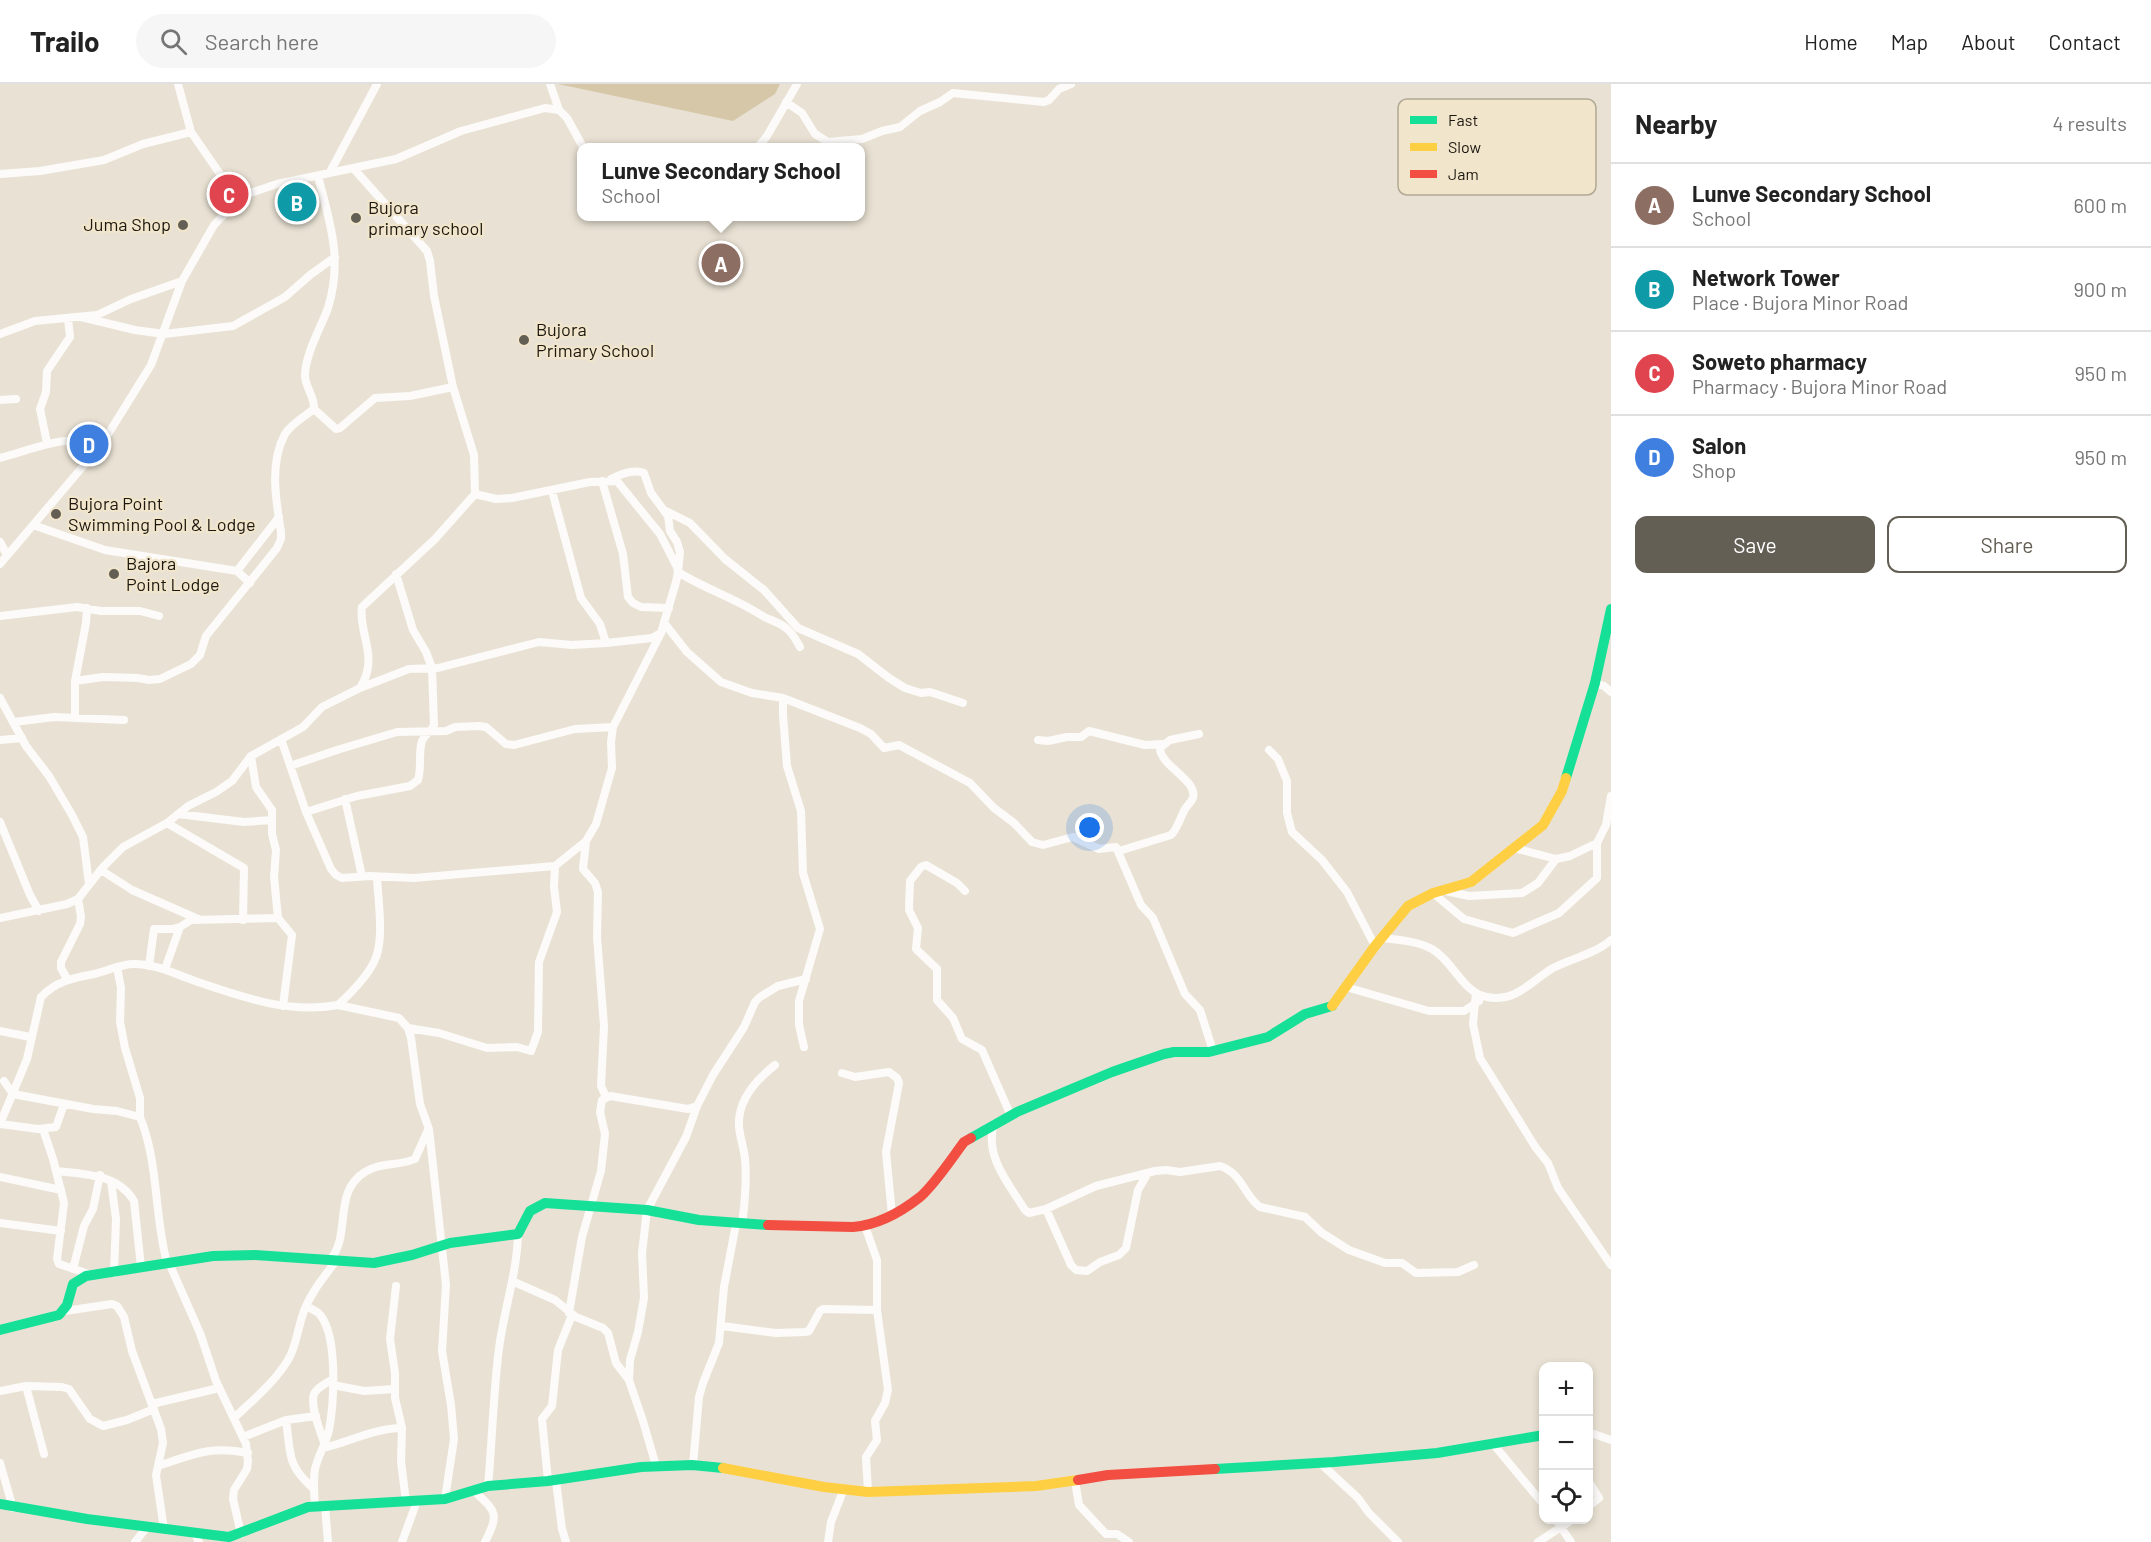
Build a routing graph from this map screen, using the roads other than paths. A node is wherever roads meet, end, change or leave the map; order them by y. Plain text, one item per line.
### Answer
1 (178, 84) edge
2 (376, 84) edge
3 (550, 84) edge
4 (797, 84) edge
5 (1071, 84) edge
6 (786, 102) junction
7 (559, 110) junction
8 (191, 132) junction
9 (581, 143) edge
10 (760, 143) edge
11 (354, 169) junction
12 (330, 172) junction
13 (0, 174) edge
14 (318, 176) junction
15 (238, 200) junction
16 (335, 257) junction
17 (182, 281) junction
18 (81, 317) junction
19 (68, 319) junction
20 (0, 334) edge
21 (164, 334) junction
22 (453, 387) junction
23 (16, 399) dead end
24 (0, 400) edge
25 (314, 409) junction
26 (47, 443) junction
27 (102, 444) junction
28 (0, 458) edge
29 (605, 481) junction
30 (552, 491) junction
31 (475, 494) junction
32 (666, 511) junction
33 (279, 517) junction
34 (33, 525) junction
35 (0, 542) edge
36 (7, 555) junction
37 (0, 564) edge
38 (237, 571) junction
39 (678, 572) junction
40 (396, 574) junction
41 (250, 583) junction
42 (669, 608) junction
43 (87, 609) junction
44 (1611, 609) edge
45 (0, 616) edge
46 (159, 616) dead end
47 (665, 624) junction
48 (662, 633) junction
49 (606, 643) junction
50 (800, 647) dead end
51 (432, 668) junction
52 (75, 681) junction
53 (1595, 683) junction
54 (360, 688) junction
55 (1611, 692) edge
56 (0, 698) edge
57 (783, 698) junction
58 (963, 703) dead end
59 (75, 717) junction
60 (124, 720) dead end
61 (14, 722) junction
62 (613, 727) junction
63 (430, 731) junction
64 (1199, 734) dead end
65 (22, 738) junction
66 (281, 739) junction
67 (0, 740) edge
68 (1038, 740) dead end
69 (1162, 744) junction
70 (1269, 750) dead end
71 (251, 756) junction
72 (290, 766) junction
73 (1611, 796) edge
74 (345, 799) junction
75 (306, 812) junction
76 (178, 814) junction
77 (272, 820) junction
78 (0, 822) edge
79 (167, 823) junction
80 (586, 841) junction
81 (1597, 843) junction
82 (9, 844) junction
83 (0, 847) edge
84 (1514, 848) junction
85 (1119, 851) junction
86 (1556, 859) junction
87 (555, 866) junction
88 (101, 870) junction
89 (362, 876) junction
90 (377, 877) junction
91 (89, 884) junction
92 (965, 891) dead end
93 (1437, 891) junction
94 (78, 899) junction
95 (39, 910) junction
96 (0, 918) edge
97 (278, 918) junction
98 (200, 920) junction
99 (243, 920) junction
100 (180, 927) junction
101 (1611, 940) edge
102 (1378, 942) junction
103 (149, 966) junction
104 (117, 968) junction
105 (165, 969) junction
106 (806, 978) junction
107 (67, 979) junction
108 (1346, 987) junction
109 (1476, 993) junction
110 (1486, 996) junction
111 (1476, 1003) junction
112 (338, 1005) junction
113 (283, 1006) junction
114 (408, 1028) junction
115 (0, 1031) edge
116 (30, 1037) junction
117 (804, 1047) dead end
118 (1214, 1051) junction
119 (775, 1065) dead end
120 (842, 1073) dead end
121 (19, 1076) junction
122 (2, 1080) edge
123 (13, 1094) junction
124 (606, 1096) junction
125 (64, 1104) junction
126 (697, 1106) junction
127 (1011, 1116) junction
128 (140, 1117) junction
129 (0, 1124) edge
130 (994, 1124) junction
131 (43, 1129) junction
132 (429, 1129) junction
133 (57, 1171) junction
134 (1148, 1173) junction
135 (100, 1175) junction
136 (0, 1177) edge
137 (111, 1181) junction
138 (61, 1190) junction
139 (590, 1206) junction
140 (1046, 1209) junction
141 (647, 1210) junction
142 (892, 1215) junction
143 (0, 1223) edge
144 (739, 1224) junction
145 (865, 1226) junction
146 (61, 1231) junction
147 (518, 1234) junction
148 (441, 1245) junction
149 (333, 1261) junction
150 (168, 1263) junction
151 (1474, 1265) dead end
152 (1611, 1265) edge
153 (141, 1267) junction
154 (73, 1269) junction
155 (114, 1273) junction
156 (93, 1275) junction
157 (512, 1281) junction
158 (396, 1286) dead end
159 (306, 1306) junction
160 (877, 1310) junction
161 (65, 1311) junction
162 (571, 1314) junction
163 (722, 1326) junction
164 (0, 1330) edge
165 (629, 1380) junction
166 (333, 1382) junction
167 (26, 1386) junction
168 (219, 1388) junction
169 (394, 1389) junction
170 (0, 1391) edge
171 (153, 1406) junction
172 (316, 1416) junction
173 (234, 1418) junction
174 (286, 1420) junction
175 (402, 1428) junction
176 (1593, 1434) edge
177 (1539, 1435) edge
178 (243, 1437) junction
179 (1611, 1440) edge
180 (324, 1445) junction
181 (1494, 1445) junction
182 (248, 1453) junction
183 (44, 1454) dead end
184 (1318, 1462) junction
185 (0, 1463) edge
186 (693, 1465) junction
187 (158, 1466) junction
188 (656, 1466) junction
189 (552, 1481) junction
190 (1075, 1481) junction
191 (488, 1486) junction
192 (1593, 1488) edge
193 (314, 1489) junction
194 (474, 1491) junction
195 (843, 1491) junction
196 (868, 1492) junction
197 (445, 1499) junction
198 (1539, 1499) edge
199 (412, 1502) junction
200 (1593, 1503) edge
201 (0, 1504) edge
202 (320, 1506) junction
203 (13, 1508) junction
204 (1559, 1524) edge
205 (1566, 1524) edge
206 (147, 1527) junction
207 (1561, 1527) junction
208 (164, 1529) junction
209 (241, 1534) junction
210 (197, 1538) edge
211 (564, 1540) edge
212 (136, 1542) edge
213 (328, 1542) edge
214 (402, 1542) edge
215 (485, 1542) edge
216 (828, 1542) edge
217 (1130, 1542) edge
218 (1398, 1542) edge
219 (1538, 1542) edge
220 (1571, 1542) edge

1 - 8 street
2 - 12 street
3 - 7 street
4 - 6 street
5 - 6 street
6 - 10 street
7 - 9 street
7 - 11 street
8 - 13 street
8 - 15 street
11 - 12 street
11 - 22 street
12 - 14 street
14 - 15 street
14 - 16 street
15 - 17 street
16 - 21 street
16 - 25 street
17 - 18 street
17 - 21 street
18 - 19 street
18 - 21 street
19 - 20 street
19 - 26 street
21 - 27 street
22 - 25 street
22 - 31 street
23 - 24 street
25 - 33 street
26 - 27 street
26 - 28 street
27 - 34 street
29 - 30 street
29 - 32 street
29 - 39 street
29 - 42 street
30 - 31 street
30 - 49 street
31 - 40 street
32 - 39 street
32 - 58 street
33 - 38 street
33 - 41 street
34 - 36 street
34 - 38 street
35 - 36 street
36 - 37 street
38 - 41 street
39 - 42 street
39 - 50 street
40 - 51 street
40 - 54 street
41 - 52 street
42 - 47 street
43 - 45 street
43 - 46 street
43 - 52 street
44 - 53 street
47 - 48 street
47 - 57 street
48 - 49 street
48 - 62 street
49 - 51 street
51 - 54 street
51 - 63 street
52 - 59 street
53 - 55 street
53 - 84 street
54 - 66 street
56 - 61 street
57 - 85 street
57 - 106 street
59 - 60 street
59 - 61 street
61 - 65 street
62 - 63 street
62 - 80 street
63 - 72 street
63 - 74 street
64 - 69 street
65 - 67 street
65 - 91 street
66 - 71 street
66 - 72 street
68 - 69 street
69 - 85 street
70 - 102 street
71 - 76 street
71 - 77 street
72 - 75 street
73 - 81 street
74 - 75 street
74 - 89 street
75 - 89 street
76 - 77 street
76 - 79 street
77 - 97 street
78 - 82 street
79 - 88 street
79 - 99 street
80 - 87 street
80 - 124 street
81 - 86 street
81 - 93 street
82 - 83 street
82 - 95 street
84 - 86 street
84 - 93 street
85 - 118 street
86 - 93 street
87 - 90 street
87 - 114 street
88 - 91 street
88 - 98 street
89 - 90 street
90 - 112 street
91 - 94 street
92 - 127 street
93 - 102 street
94 - 95 street
94 - 107 street
95 - 96 street
97 - 99 street
97 - 113 street
98 - 99 street
98 - 100 street
100 - 103 street
100 - 105 street
101 - 110 street
102 - 108 street
102 - 109 street
103 - 104 street
103 - 105 street
104 - 107 street
104 - 128 street
105 - 113 street
106 - 117 street
106 - 126 street
107 - 116 street
108 - 111 street
108 - 118 street
109 - 110 street
109 - 111 street
110 - 111 street
111 - 152 street
112 - 113 street
112 - 114 street
114 - 132 street
115 - 116 street
116 - 121 street
118 - 127 street
119 - 144 street
120 - 142 street
121 - 122 street
121 - 123 street
122 - 123 street
123 - 125 street
123 - 129 street
124 - 126 street
124 - 139 street
125 - 128 street
125 - 131 street
126 - 141 street
127 - 130 street
128 - 150 street
129 - 131 street
130 - 140 street
130 - 142 street
131 - 133 street
132 - 148 street
132 - 149 street
133 - 135 street
133 - 138 street
134 - 140 street
134 - 140 street
134 - 151 street
135 - 137 street
135 - 154 street
136 - 138 street
137 - 153 street
137 - 155 street
138 - 146 street
139 - 141 street
139 - 147 street
139 - 162 street
141 - 144 street
141 - 165 street
142 - 145 street
143 - 146 street
144 - 145 street
144 - 163 street
145 - 160 street
146 - 154 street
147 - 148 street
147 - 157 street
148 - 149 street
148 - 197 street
149 - 150 street
149 - 159 street
150 - 153 street
150 - 168 street
153 - 155 street
154 - 156 street
155 - 156 street
156 - 161 street
157 - 162 street
157 - 191 street
158 - 169 street
159 - 166 street
159 - 173 street
160 - 163 street
160 - 196 street
161 - 164 street
161 - 171 street
162 - 165 street
162 - 189 street
163 - 186 street
165 - 188 street
166 - 169 street
166 - 172 street
166 - 180 street
167 - 170 street
167 - 171 street
167 - 183 street
168 - 171 street
168 - 173 street
169 - 175 street
171 - 187 street
172 - 174 street
172 - 180 street
173 - 178 street
174 - 178 street
174 - 193 street
175 - 180 street
175 - 199 street
176 - 179 street
177 - 181 street
178 - 182 street
180 - 193 street
181 - 184 street
181 - 198 street
182 - 187 street
182 - 209 street
184 - 190 street
184 - 218 street
185 - 203 street
186 - 188 street
186 - 195 street
187 - 208 street
188 - 189 street
189 - 191 street
189 - 211 street
190 - 196 street
190 - 217 street
191 - 194 street
192 - 200 street
193 - 202 street
194 - 197 street
194 - 215 street
195 - 196 street
195 - 216 street
197 - 199 street
199 - 202 street
199 - 214 street
201 - 203 street
202 - 209 street
202 - 213 street
203 - 206 street
204 - 207 street
205 - 207 street
206 - 208 street
206 - 212 street
207 - 219 street
207 - 220 street
208 - 210 street
209 - 210 street

